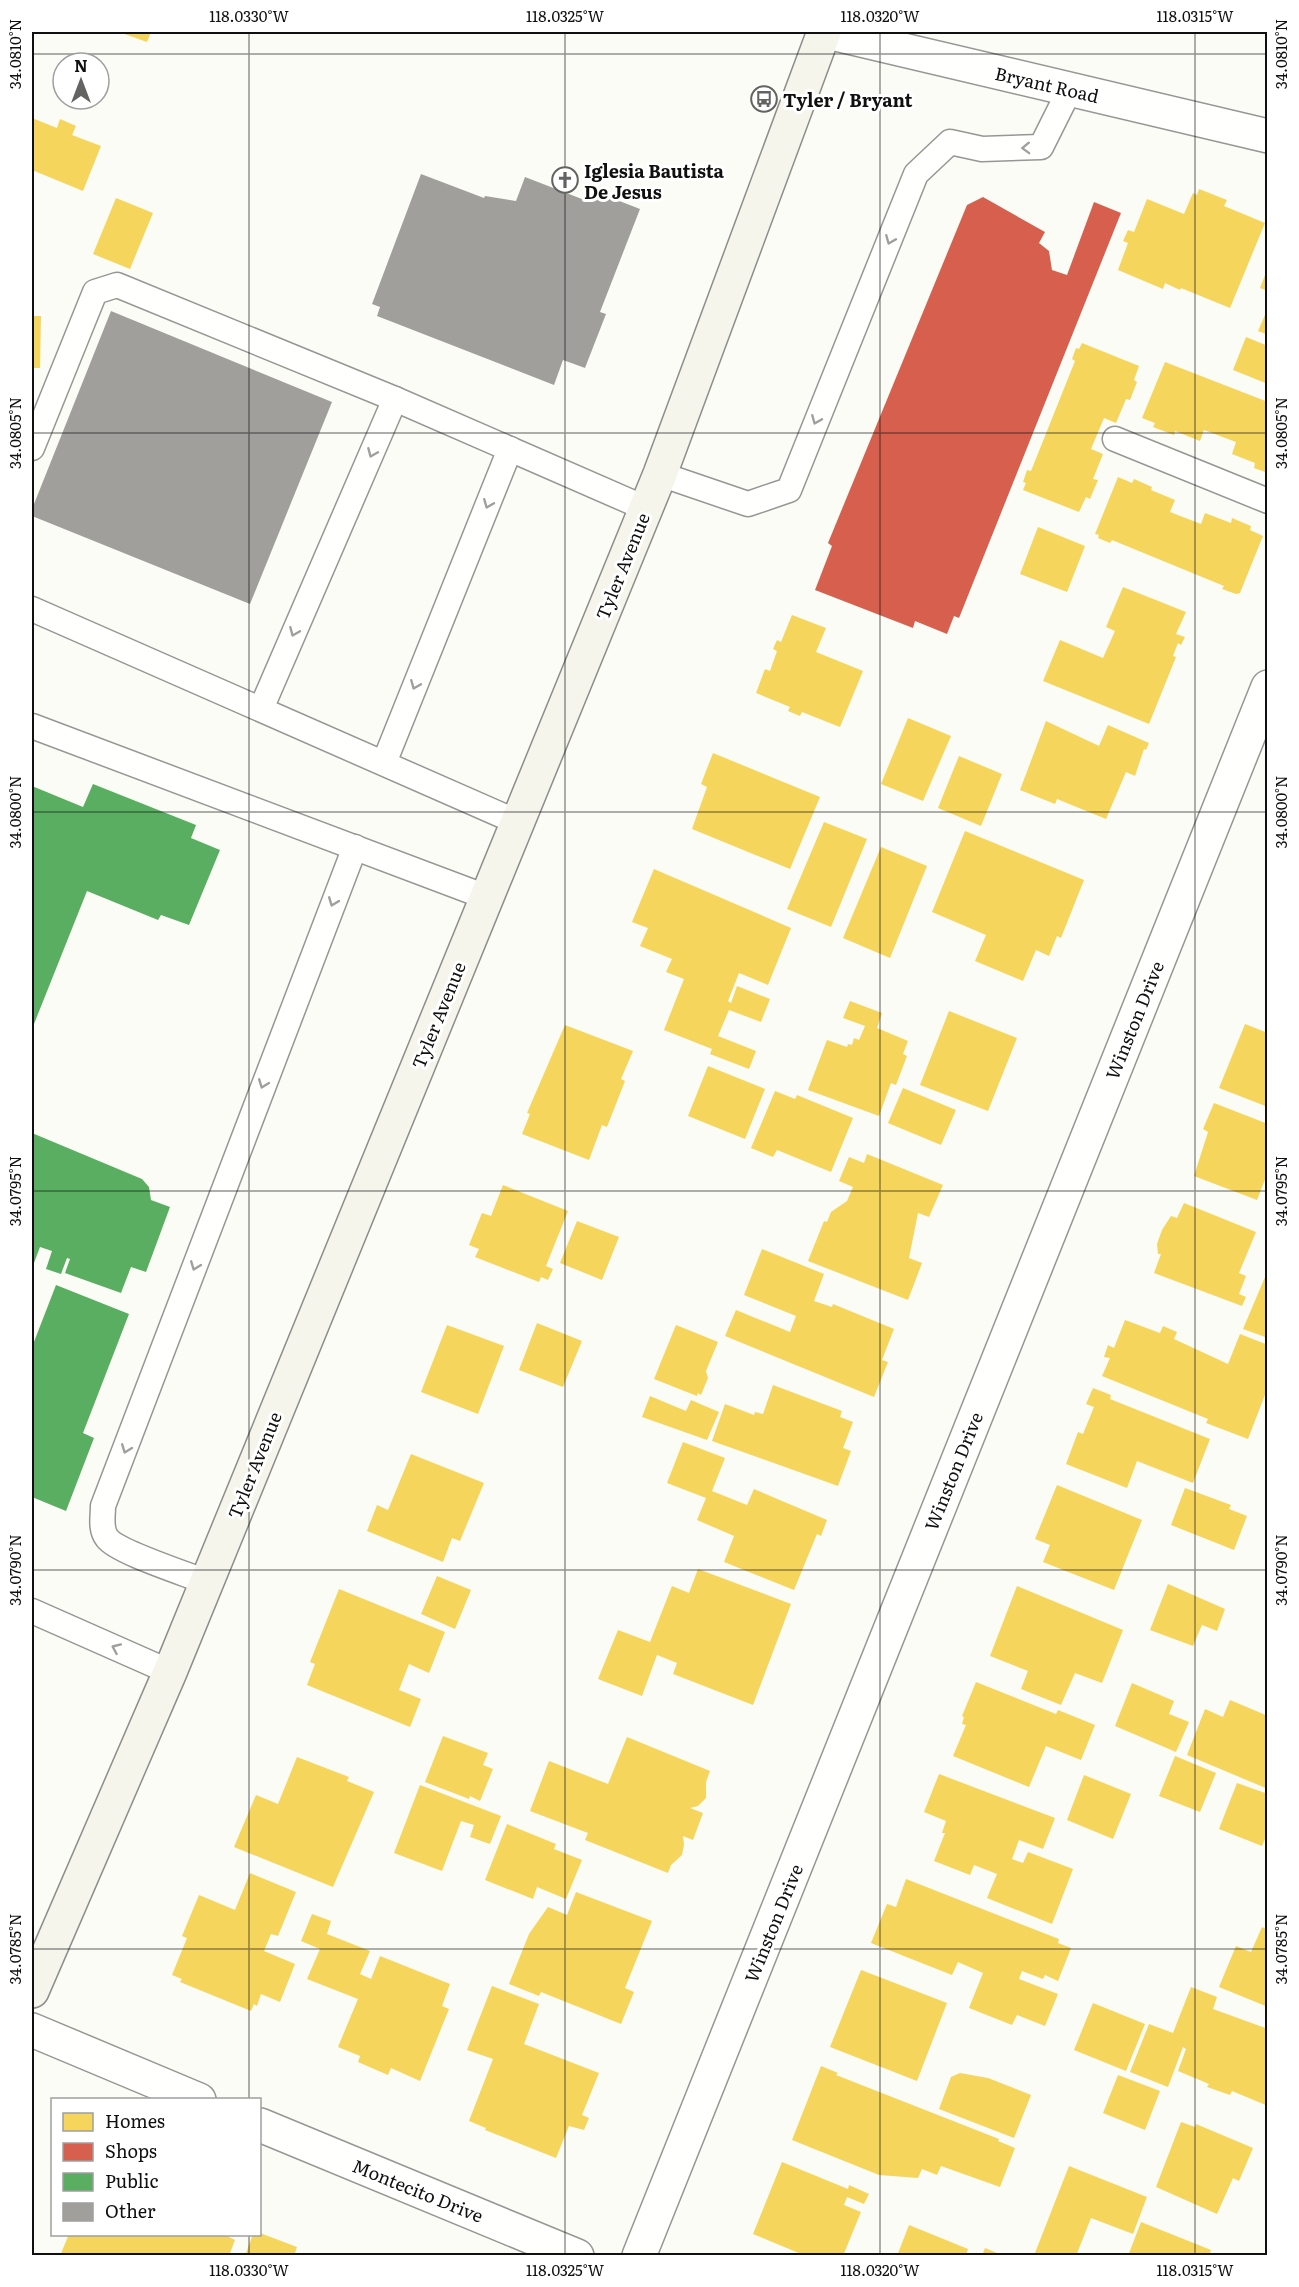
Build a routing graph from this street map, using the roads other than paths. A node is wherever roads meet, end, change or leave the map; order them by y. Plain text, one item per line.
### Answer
1 (825, 32) edge
2 (1070, 89) junction
3 (1268, 136) edge
4 (395, 399) junction
5 (1115, 439) dead end
6 (32, 448) edge
7 (510, 449) junction
8 (660, 474) junction
9 (1268, 501) edge
10 (645, 508) junction
11 (32, 609) edge
12 (1268, 687) edge
13 (261, 709) junction
14 (32, 726) edge
15 (384, 763) junction
16 (517, 822) junction
17 (355, 847) junction
18 (486, 897) junction
19 (206, 1582) junction
20 (32, 1611) edge
21 (170, 1672) junction
22 (32, 1991) edge
23 (32, 2030) edge
24 (194, 2098) edge
25 (261, 2125) edge
26 (576, 2256) edge
27 (639, 2256) edge

1 - 2 street, Bryant Road
1 - 8 main road, Tyler Avenue
2 - 3 street, Bryant Road
2 -> 8 lane
4 - 6 lane
4 - 7 lane
4 -> 13 lane
5 - 9 lane
7 - 10 lane
7 -> 15 lane
8 - 10 main road, Tyler Avenue
10 - 16 main road, Tyler Avenue
11 - 13 lane
12 - 27 street, Winston Drive
13 - 15 lane
14 - 17 lane
15 - 16 lane
16 - 18 main road, Tyler Avenue
17 - 18 lane
17 -> 19 lane
18 - 19 main road, Tyler Avenue
19 - 21 main road, Tyler Avenue
21 -> 20 lane
21 - 22 main road, Tyler Avenue
23 - 24 street
25 - 26 street, Montecito Drive

